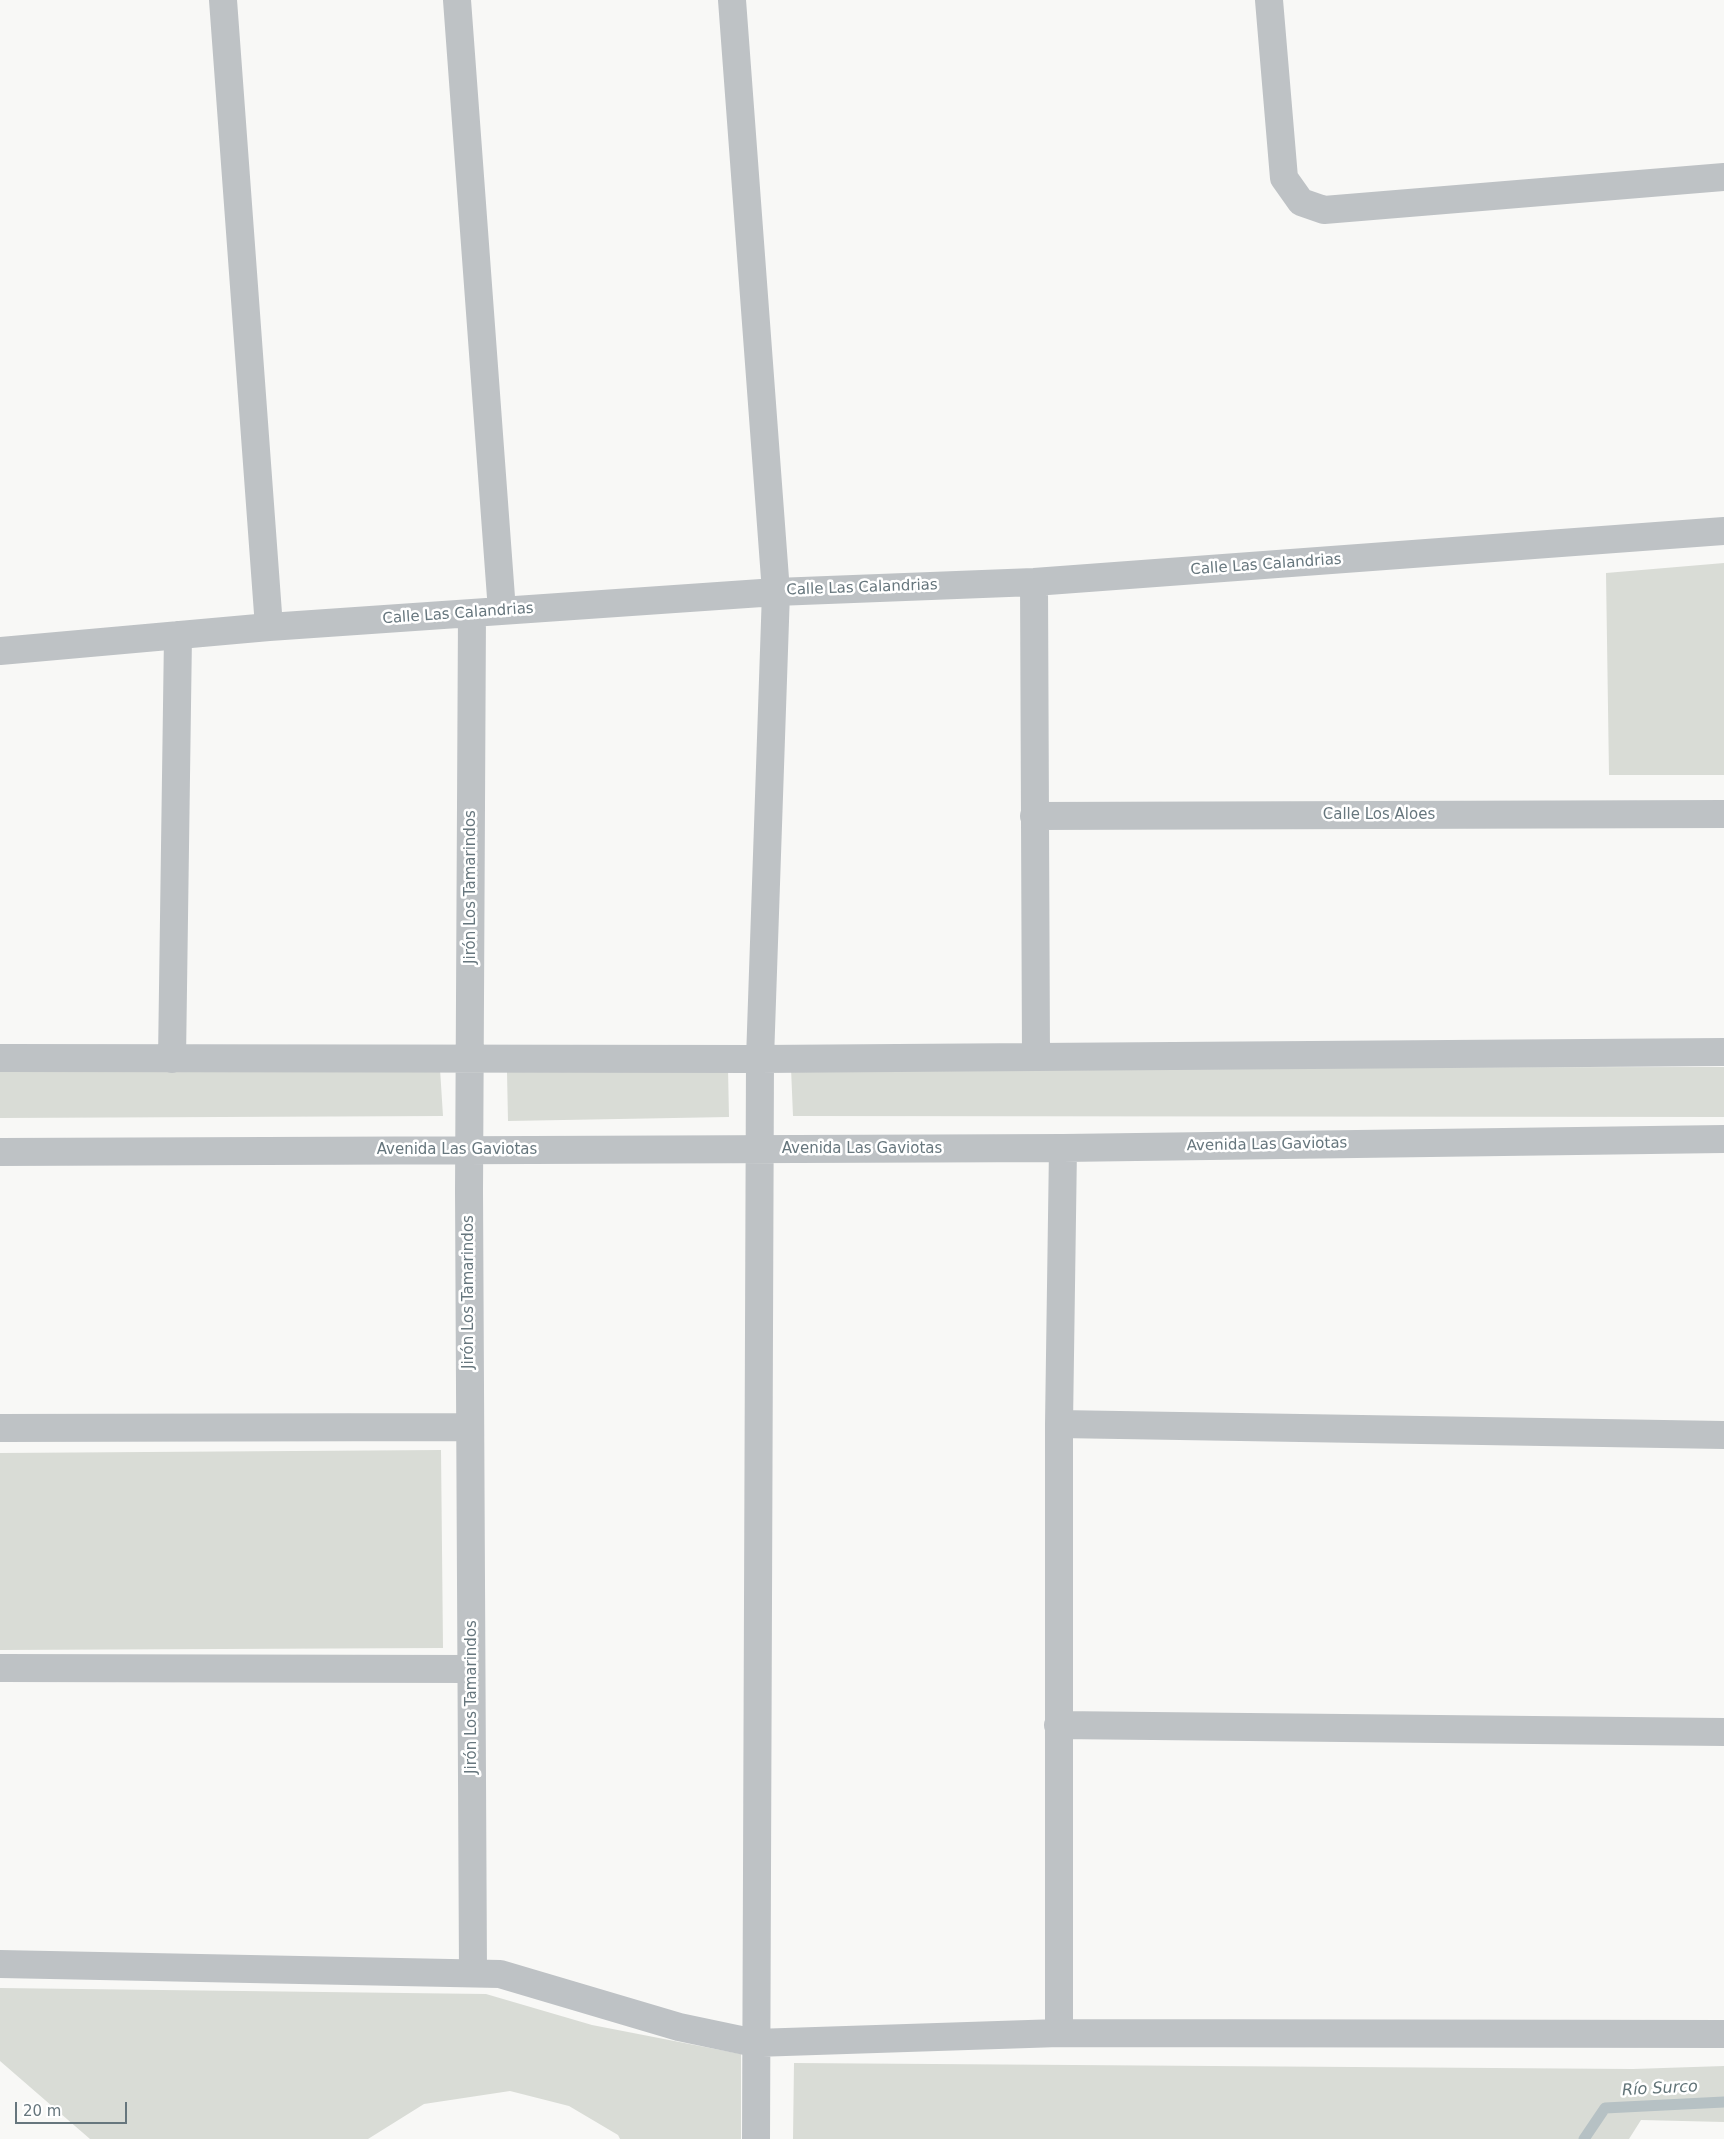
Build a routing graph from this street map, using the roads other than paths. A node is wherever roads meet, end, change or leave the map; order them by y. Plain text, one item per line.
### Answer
1 (222, 0) edge
2 (457, 0) edge
3 (732, 0) edge
4 (1269, 0) edge
5 (1724, 177) edge
6 (1724, 532) edge
7 (1034, 582) junction
8 (776, 592) junction
9 (502, 611) junction
10 (472, 613) junction
11 (269, 627) junction
12 (178, 635) junction
13 (0, 651) edge
14 (1724, 814) edge
15 (1034, 816) junction
16 (1724, 1052) edge
17 (1036, 1057) junction
18 (0, 1058) edge
19 (469, 1058) junction
20 (172, 1059) junction
21 (760, 1059) junction
22 (1724, 1139) edge
23 (1063, 1148) junction
24 (760, 1149) junction
25 (469, 1150) junction
26 (0, 1152) edge
27 (1058, 1424) junction
28 (0, 1428) edge
29 (470, 1428) junction
30 (1724, 1435) edge
31 (0, 1668) edge
32 (471, 1669) junction
33 (1058, 1725) junction
34 (1724, 1732) edge
35 (0, 1964) edge
36 (473, 1972) junction
37 (1058, 2033) junction
38 (1724, 2034) edge
39 (755, 2043) junction
40 (756, 2139) edge

1 - 11 street
2 - 9 street
3 - 8 street
4 - 5 street
6 - 7 street, Calle Las Calandrias
7 - 8 street, Calle Las Calandrias
7 - 15 street
8 - 9 street, Calle Las Calandrias
8 - 21 street
9 - 10 street, Calle Las Calandrias
10 - 11 street, Calle Las Calandrias
10 - 19 street, Jirón Los Tamarindos
11 - 12 street, Calle Las Calandrias
12 - 13 street, Calle Las Calandrias
12 - 20 street
14 - 15 street, Calle Los Aloes
15 - 17 street
16 - 17 street
17 - 21 street
18 - 20 street
19 - 20 street
19 - 21 street
19 - 25 street, Jirón Los Tamarindos
21 - 24 street
22 - 23 street, Avenida Las Gaviotas
23 - 24 street, Avenida Las Gaviotas
23 - 27 street
24 - 25 street, Avenida Las Gaviotas
24 - 39 street
25 - 26 street, Avenida Las Gaviotas
25 - 29 street, Jirón Los Tamarindos
27 - 30 street
27 - 33 street
28 - 29 street
29 - 32 street, Jirón Los Tamarindos
31 - 32 street
32 - 36 street, Jirón Los Tamarindos
33 - 34 street
33 - 37 street
35 - 36 street
36 - 39 street
37 - 38 street
37 - 39 street
39 - 40 street

